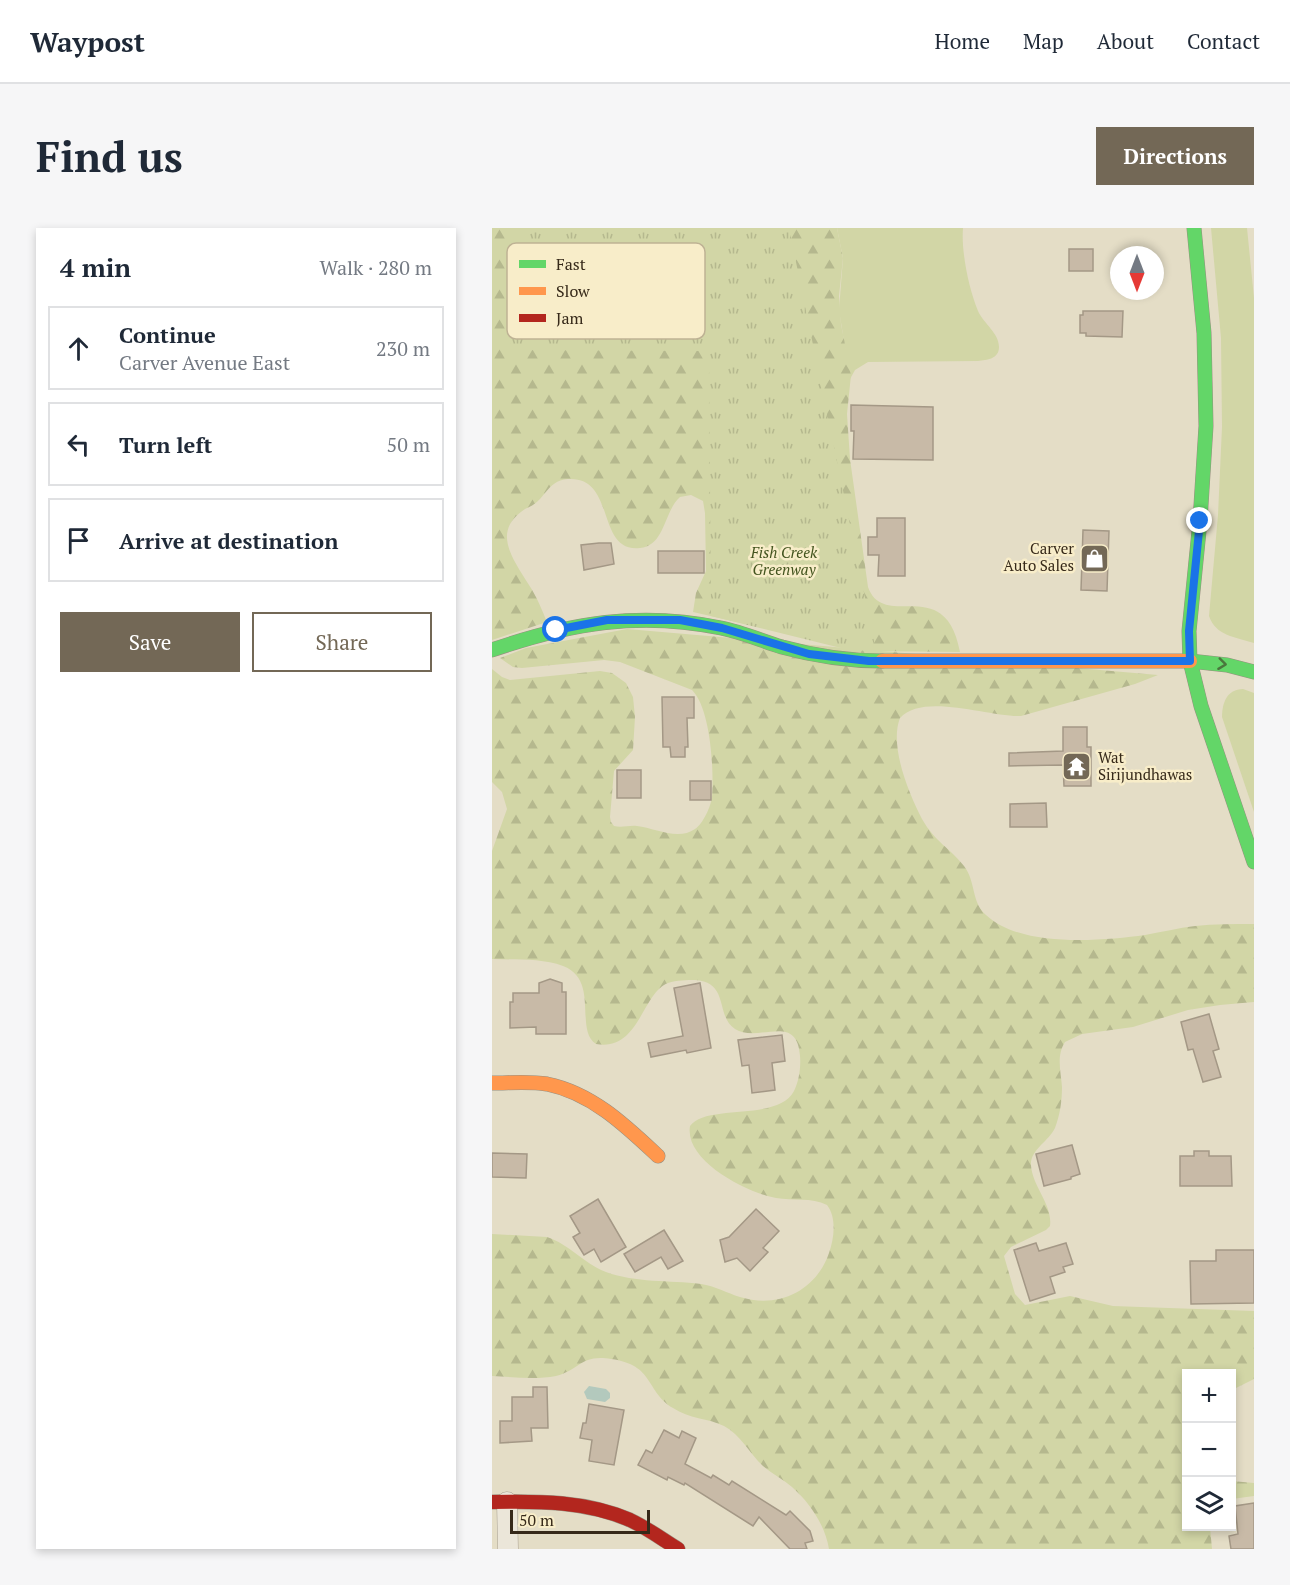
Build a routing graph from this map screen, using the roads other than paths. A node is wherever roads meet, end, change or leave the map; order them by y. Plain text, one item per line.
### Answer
1 (1194, 228) edge
2 (492, 650) edge
3 (1190, 661) junction
4 (1254, 672) edge
5 (1254, 862) edge
6 (492, 1083) edge
7 (658, 1156) dead end
8 (500, 1502) edge
9 (508, 1549) edge
10 (678, 1549) edge

1 - 3 main road
2 - 3 main road
3 -> 4 main road
3 - 5 main road
6 - 7 main road
8 - 9 street
8 - 10 main road

